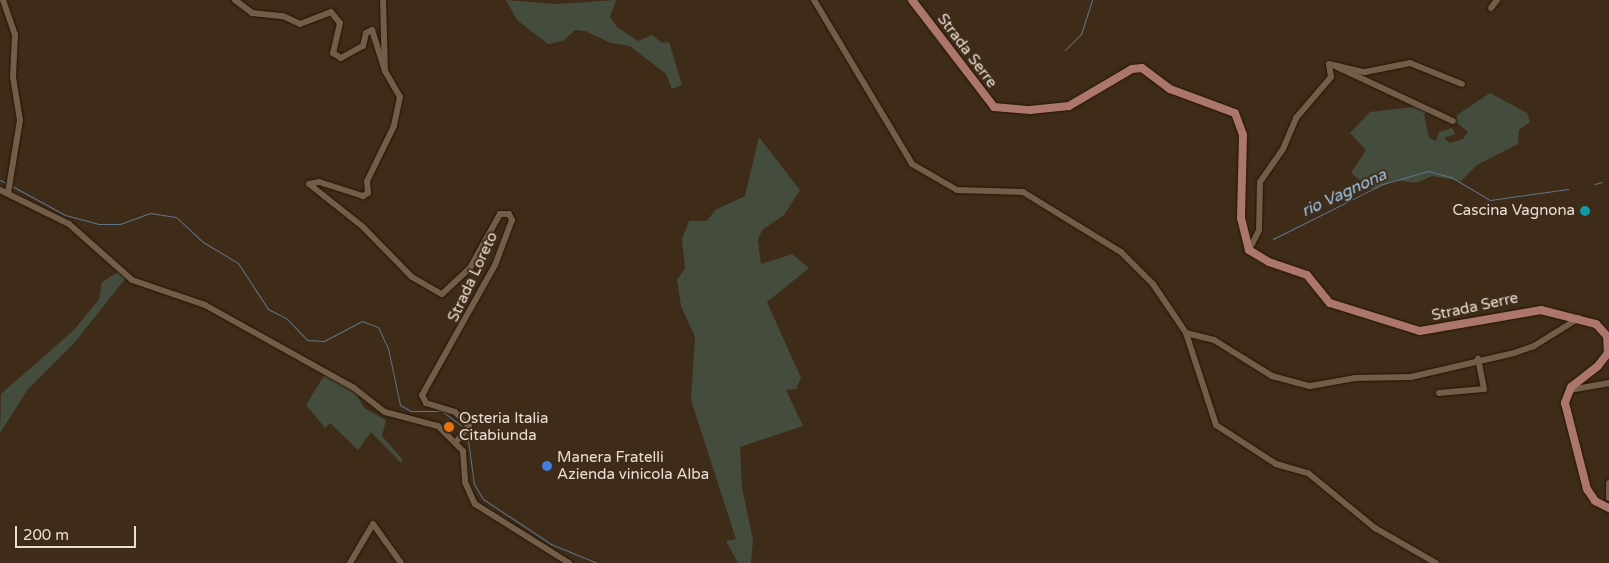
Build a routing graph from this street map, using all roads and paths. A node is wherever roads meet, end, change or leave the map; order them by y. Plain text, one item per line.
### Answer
1 (3, 0) edge
2 (235, 0) edge
3 (383, 0) edge
4 (814, 0) edge
5 (912, 0) edge
6 (1497, 0) edge
7 (1491, 8) dead end
8 (1329, 64) junction
9 (385, 71) junction
10 (1462, 84) dead end
11 (1453, 121) dead end
12 (0, 190) edge
13 (8, 192) junction
14 (1249, 250) junction
15 (1580, 318) junction
16 (1186, 333) junction
17 (1478, 359) junction
18 (1609, 383) edge
19 (1568, 390) junction
20 (1439, 393) dead end
21 (460, 439) junction
22 (1609, 483) edge
23 (1609, 498) edge
24 (1609, 508) edge
25 (350, 563) edge
26 (401, 563) edge
27 (569, 563) edge
28 (1436, 563) edge

1 - 13 street
2 - 9 street
3 - 9 street, Strada Loreto
4 - 16 street
5 - 14 main road, Strada Serre
6 - 7 street
8 - 10 street
8 - 11 street
8 - 14 street
9 - 21 street, Strada Loreto
12 - 13 street
13 - 21 street
14 - 15 main road, Strada Serre
15 - 17 street
15 - 19 main road, Strada Serre
16 - 17 street
16 - 28 street
17 - 20 street
18 - 19 street
19 - 24 main road
21 - 27 street
22 - 23 street
25 - 26 street

